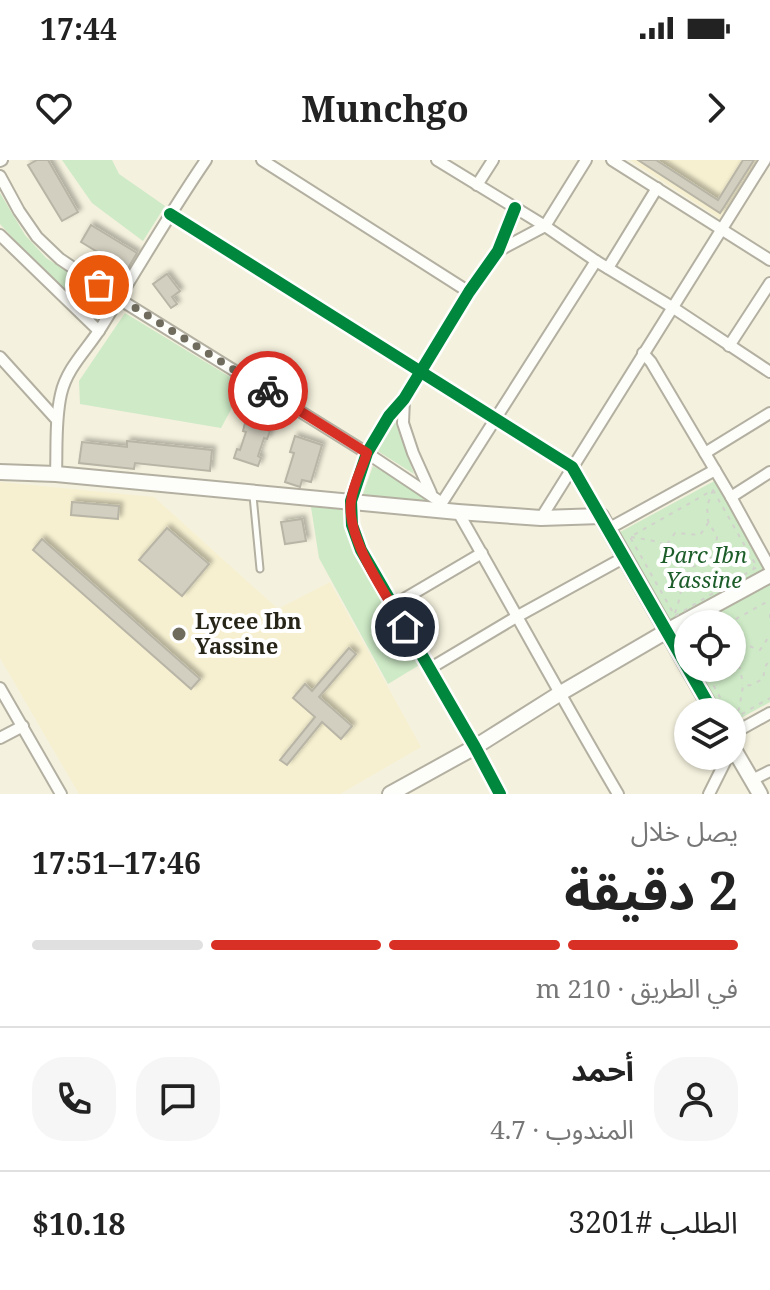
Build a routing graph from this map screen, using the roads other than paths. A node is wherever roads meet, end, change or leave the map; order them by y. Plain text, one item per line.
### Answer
1 (206, 160) edge
2 (262, 160) edge
3 (437, 160) edge
4 (493, 160) edge
5 (586, 160) edge
6 (612, 160) edge
7 (765, 160) edge
8 (0, 176) edge
9 (477, 185) junction
10 (657, 188) junction
11 (515, 208) junction
12 (170, 214) junction
13 (545, 226) junction
14 (723, 229) junction
15 (0, 235) edge
16 (498, 251) junction
17 (770, 260) edge
18 (596, 261) junction
19 (608, 268) junction
20 (770, 283) edge
21 (469, 292) junction
22 (119, 299) junction
23 (672, 307) junction
24 (99, 331) junction
25 (729, 346) junction
26 (643, 353) junction
27 (0, 358) edge
28 (421, 371) junction
29 (770, 372) edge
30 (404, 399) junction
31 (770, 413) edge
32 (57, 420) junction
33 (494, 420) junction
34 (367, 453) junction
35 (705, 453) junction
36 (572, 467) junction
37 (715, 470) junction
38 (0, 472) edge
39 (770, 472) edge
40 (56, 474) junction
41 (252, 491) junction
42 (731, 497) junction
43 (351, 501) junction
44 (437, 503) junction
45 (458, 512) junction
46 (541, 518) junction
47 (605, 522) junction
48 (482, 553) junction
49 (625, 557) junction
50 (770, 568) edge
51 (260, 569) dead end
52 (763, 571) edge
53 (392, 606) junction
54 (518, 616) junction
55 (667, 631) junction
56 (429, 669) junction
57 (0, 688) edge
58 (559, 694) junction
59 (705, 698) edge
60 (770, 713) edge
61 (23, 726) junction
62 (746, 726) edge
63 (0, 738) edge
64 (475, 747) junction
65 (721, 770) edge
66 (746, 770) edge
67 (770, 771) edge
68 (752, 780) junction
69 (61, 794) edge
70 (390, 794) edge
71 (500, 794) edge
72 (618, 794) edge
73 (709, 794) edge
74 (760, 794) edge

1 - 12 street
2 - 21 street
3 - 9 street
4 - 9 street
5 - 13 street
6 - 10 street
7 - 14 street
8 - 22 street
9 - 11 street
10 - 14 street
10 - 19 street
11 - 13 street
11 - 16 street
12 - 22 street
12 - 28 street
13 - 16 street
13 - 18 street
14 - 17 street
14 - 23 street
15 - 24 street
16 - 21 street
18 - 19 street
18 - 33 street
19 - 23 street
20 - 25 street
21 - 28 street
22 - 24 street
22 - 34 street
23 - 25 street
23 - 26 street
24 - 32 street
25 - 29 street
26 - 35 street
26 - 36 street
27 - 32 street
28 - 30 street
28 - 33 street
30 - 34 street
30 - 44 street
31 - 35 street
32 - 40 street
33 - 36 street
33 - 44 street
34 - 43 street
34 - 44 street
35 - 37 street
36 - 46 street
36 - 47 street
37 - 42 street
37 - 47 street
38 - 40 street
39 - 42 street
40 - 41 street
41 - 43 street
41 - 51 lane
42 - 50 street
43 - 44 street
43 - 53 street
44 - 45 street
45 - 46 street
45 - 48 street
46 - 47 street
47 - 49 street
48 - 53 street
48 - 54 street
49 - 54 street
49 - 55 street
52 - 55 street
53 - 56 street
54 - 56 street
54 - 58 street
55 - 58 street
55 - 59 street
56 - 64 street
57 - 61 street
58 - 64 street
58 - 72 street
60 - 62 street
61 - 63 street
61 - 69 street
64 - 70 street
64 - 71 street
65 - 73 street
66 - 68 street
67 - 68 street
68 - 74 street

